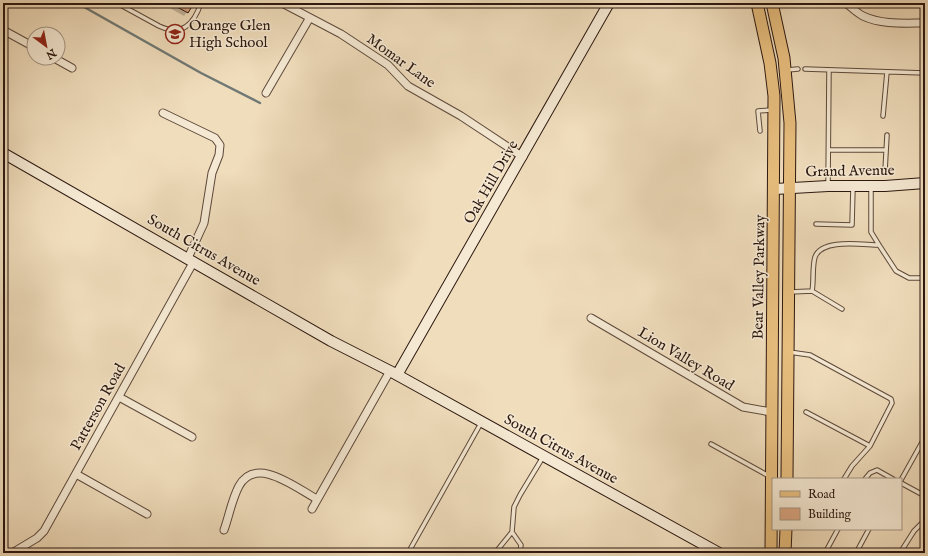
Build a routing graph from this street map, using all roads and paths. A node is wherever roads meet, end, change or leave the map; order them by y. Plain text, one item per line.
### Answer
1 (117, 3) edge
2 (201, 3) edge
3 (282, 3) edge
4 (609, 3) edge
5 (757, 3) edge
6 (772, 3) edge
7 (846, 3) edge
8 (310, 19) junction
9 (925, 23) edge
10 (3, 30) edge
11 (26, 43) edge
12 (66, 65) edge
13 (72, 68) dead end
14 (798, 69) dead end
15 (805, 69) dead end
16 (786, 70) junction
17 (829, 70) junction
18 (887, 72) junction
19 (925, 73) edge
20 (266, 92) dead end
21 (774, 110) junction
22 (163, 113) dead end
23 (883, 116) dead end
24 (760, 131) dead end
25 (887, 135) dead end
26 (828, 150) junction
27 (886, 150) junction
28 (3, 153) edge
29 (523, 156) junction
30 (885, 171) dead end
31 (925, 183) edge
32 (871, 185) junction
33 (828, 186) junction
34 (854, 186) junction
35 (790, 188) junction
36 (775, 189) junction
37 (816, 224) dead end
38 (879, 245) junction
39 (191, 260) junction
40 (925, 278) edge
41 (812, 291) junction
42 (789, 292) junction
43 (842, 309) dead end
44 (591, 318) dead end
45 (788, 352) junction
46 (394, 373) junction
47 (119, 397) junction
48 (771, 412) junction
49 (806, 412) dead end
50 (481, 422) junction
51 (192, 437) dead end
52 (925, 437) edge
53 (711, 444) dead end
54 (870, 446) junction
55 (543, 456) junction
56 (76, 474) junction
57 (772, 477) junction
58 (787, 478) edge
59 (845, 478) edge
60 (866, 478) edge
61 (891, 478) edge
62 (902, 480) edge
63 (902, 483) edge
64 (905, 485) junction
65 (902, 489) edge
66 (925, 496) edge
67 (317, 499) junction
68 (312, 509) dead end
69 (148, 514) dead end
70 (925, 520) edge
71 (224, 530) dead end
72 (786, 530) edge
73 (837, 530) edge
74 (868, 530) edge
75 (512, 532) junction
76 (12, 553) edge
77 (408, 553) edge
78 (495, 553) edge
79 (520, 553) edge
80 (719, 553) edge
81 (771, 553) edge
82 (785, 553) edge
83 (825, 553) edge
84 (856, 553) edge
85 (900, 553) edge

1 - 2 lane
3 - 8 street, Momar Lane
4 - 29 street, Oak Hill Drive
5 - 21 main road, Bear Valley Parkway
6 - 16 main road, Bear Valley Parkway
7 - 9 street
8 - 20 street
8 - 29 street, Momar Lane
10 - 11 street
12 - 13 street
14 - 16 lane
15 - 17 lane
16 - 35 main road, Bear Valley Parkway
17 - 18 lane
17 - 26 lane
18 - 19 lane
18 - 23 lane
21 - 24 lane
21 - 36 main road, Bear Valley Parkway
22 - 39 street, Patterson Road
25 - 27 lane
26 - 27 lane
26 - 33 lane
27 - 30 lane
28 - 39 street, South Citrus Avenue
29 - 46 street, Oak Hill Drive
31 - 32 street, Grand Avenue
32 - 34 street, Grand Avenue
32 - 38 lane
33 - 34 street, Grand Avenue
33 - 35 street, Grand Avenue
34 - 37 lane
35 - 36 street, Grand Avenue
35 - 42 main road, Bear Valley Parkway
36 - 48 main road, Bear Valley Parkway
38 - 40 lane
38 - 41 lane
39 - 46 street, South Citrus Avenue
39 - 47 street, Patterson Road
41 - 42 lane
41 - 43 lane
42 - 45 main road, Bear Valley Parkway
44 - 48 street, Lion Valley Road
45 - 54 lane
45 - 58 main road, Bear Valley Parkway
46 - 50 street, South Citrus Avenue
46 - 67 street
47 - 51 street
47 - 56 street, Patterson Road
48 - 57 main road, Bear Valley Parkway
49 - 54 lane
50 - 55 street, South Citrus Avenue
50 - 77 lane
52 - 62 lane
53 - 57 lane
54 - 59 lane
55 - 75 lane
55 - 80 street, South Citrus Avenue
56 - 69 street
56 - 76 street, Patterson Road
57 - 81 main road, Bear Valley Parkway
60 - 61 lane
63 - 64 lane
64 - 65 lane
64 - 66 lane
67 - 68 street
67 - 71 street
70 - 85 lane
72 - 82 main road
73 - 83 lane
74 - 84 lane
75 - 78 lane
75 - 79 lane

